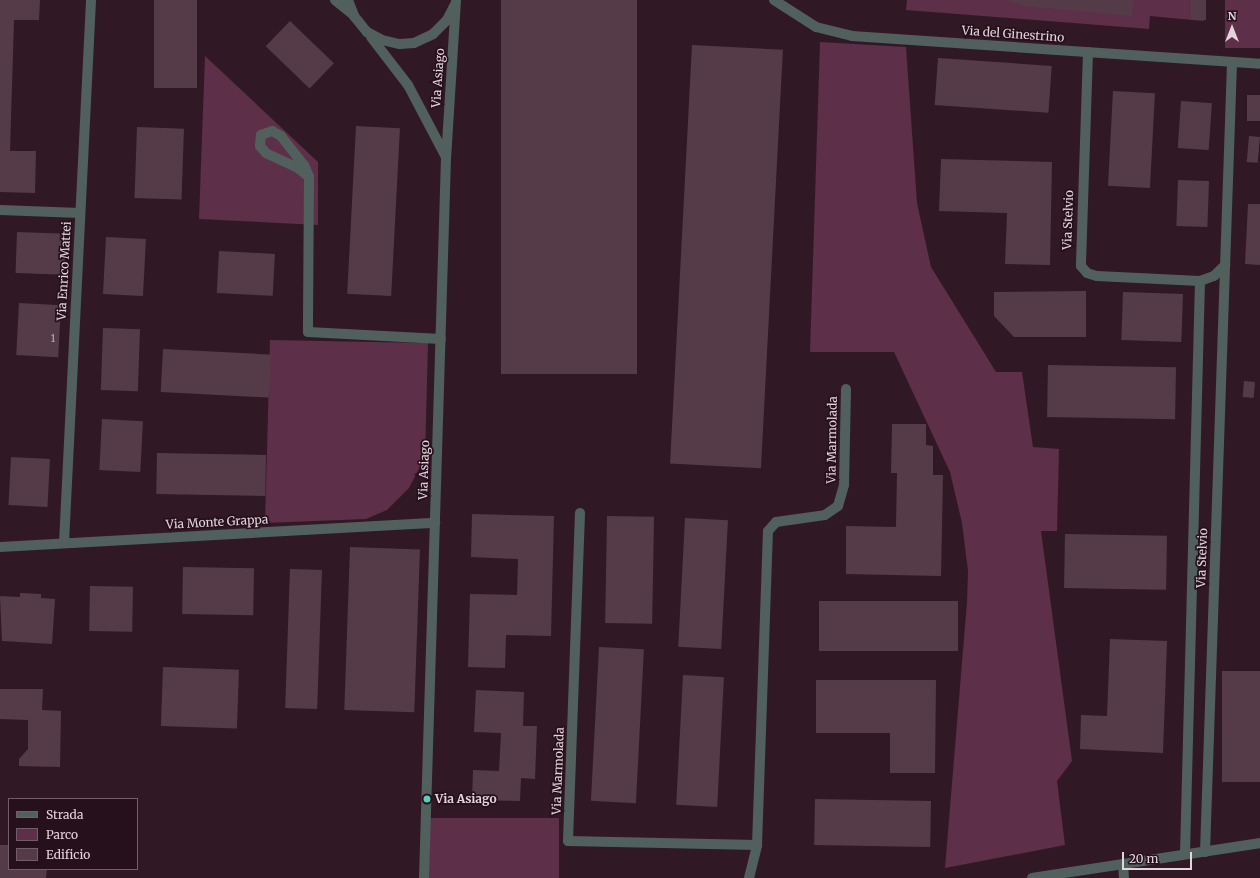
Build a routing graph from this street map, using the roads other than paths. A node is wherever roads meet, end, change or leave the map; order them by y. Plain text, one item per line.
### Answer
1 (91, 0) edge
2 (335, 0) edge
3 (348, 0) edge
4 (456, 0) edge
5 (774, 0) edge
6 (354, 16) junction
7 (367, 32) junction
8 (1088, 52) junction
9 (1232, 62) junction
10 (1260, 64) edge
11 (446, 158) junction
12 (309, 177) junction
13 (0, 210) edge
14 (80, 213) junction
15 (1225, 265) junction
16 (1200, 281) junction
17 (441, 339) junction
18 (846, 389) dead end
19 (580, 513) dead end
20 (435, 524) junction
21 (64, 543) junction
22 (0, 547) edge
23 (1260, 843) edge
24 (757, 845) junction
25 (1205, 852) junction
26 (1185, 854) junction
27 (1123, 864) junction
28 (424, 878) edge
29 (750, 878) edge
30 (1032, 878) edge
31 (1124, 878) edge

1 - 14 street, Via Enrico Mattei
2 - 6 street
3 - 6 street
4 - 7 street
4 - 11 street, Via Asiago
5 - 8 street, Via del Ginestrino
6 - 7 street, Via Asiago
7 - 11 street, Via Asiago
8 - 9 street, Via del Ginestrino
8 - 16 street, Via Stelvio
9 - 10 street, Via del Ginestrino
9 - 15 street, Via Stelvio
11 - 17 street, Via Asiago
12 - 12 street
12 - 17 street
13 - 14 street
14 - 21 street, Via Enrico Mattei
15 - 16 street, Via Stelvio
15 - 25 street, Via Stelvio
16 - 26 street, Via Stelvio
17 - 20 street, Via Asiago
18 - 24 street, Via Marmolada
19 - 24 street, Via Marmolada
20 - 21 street, Via Monte Grappa
20 - 28 street, Via Asiago
21 - 22 street, Via Monte Grappa
23 - 25 street
24 - 29 street, Via Marmolada
25 - 26 street
26 - 27 street
27 - 30 street
27 - 31 street

